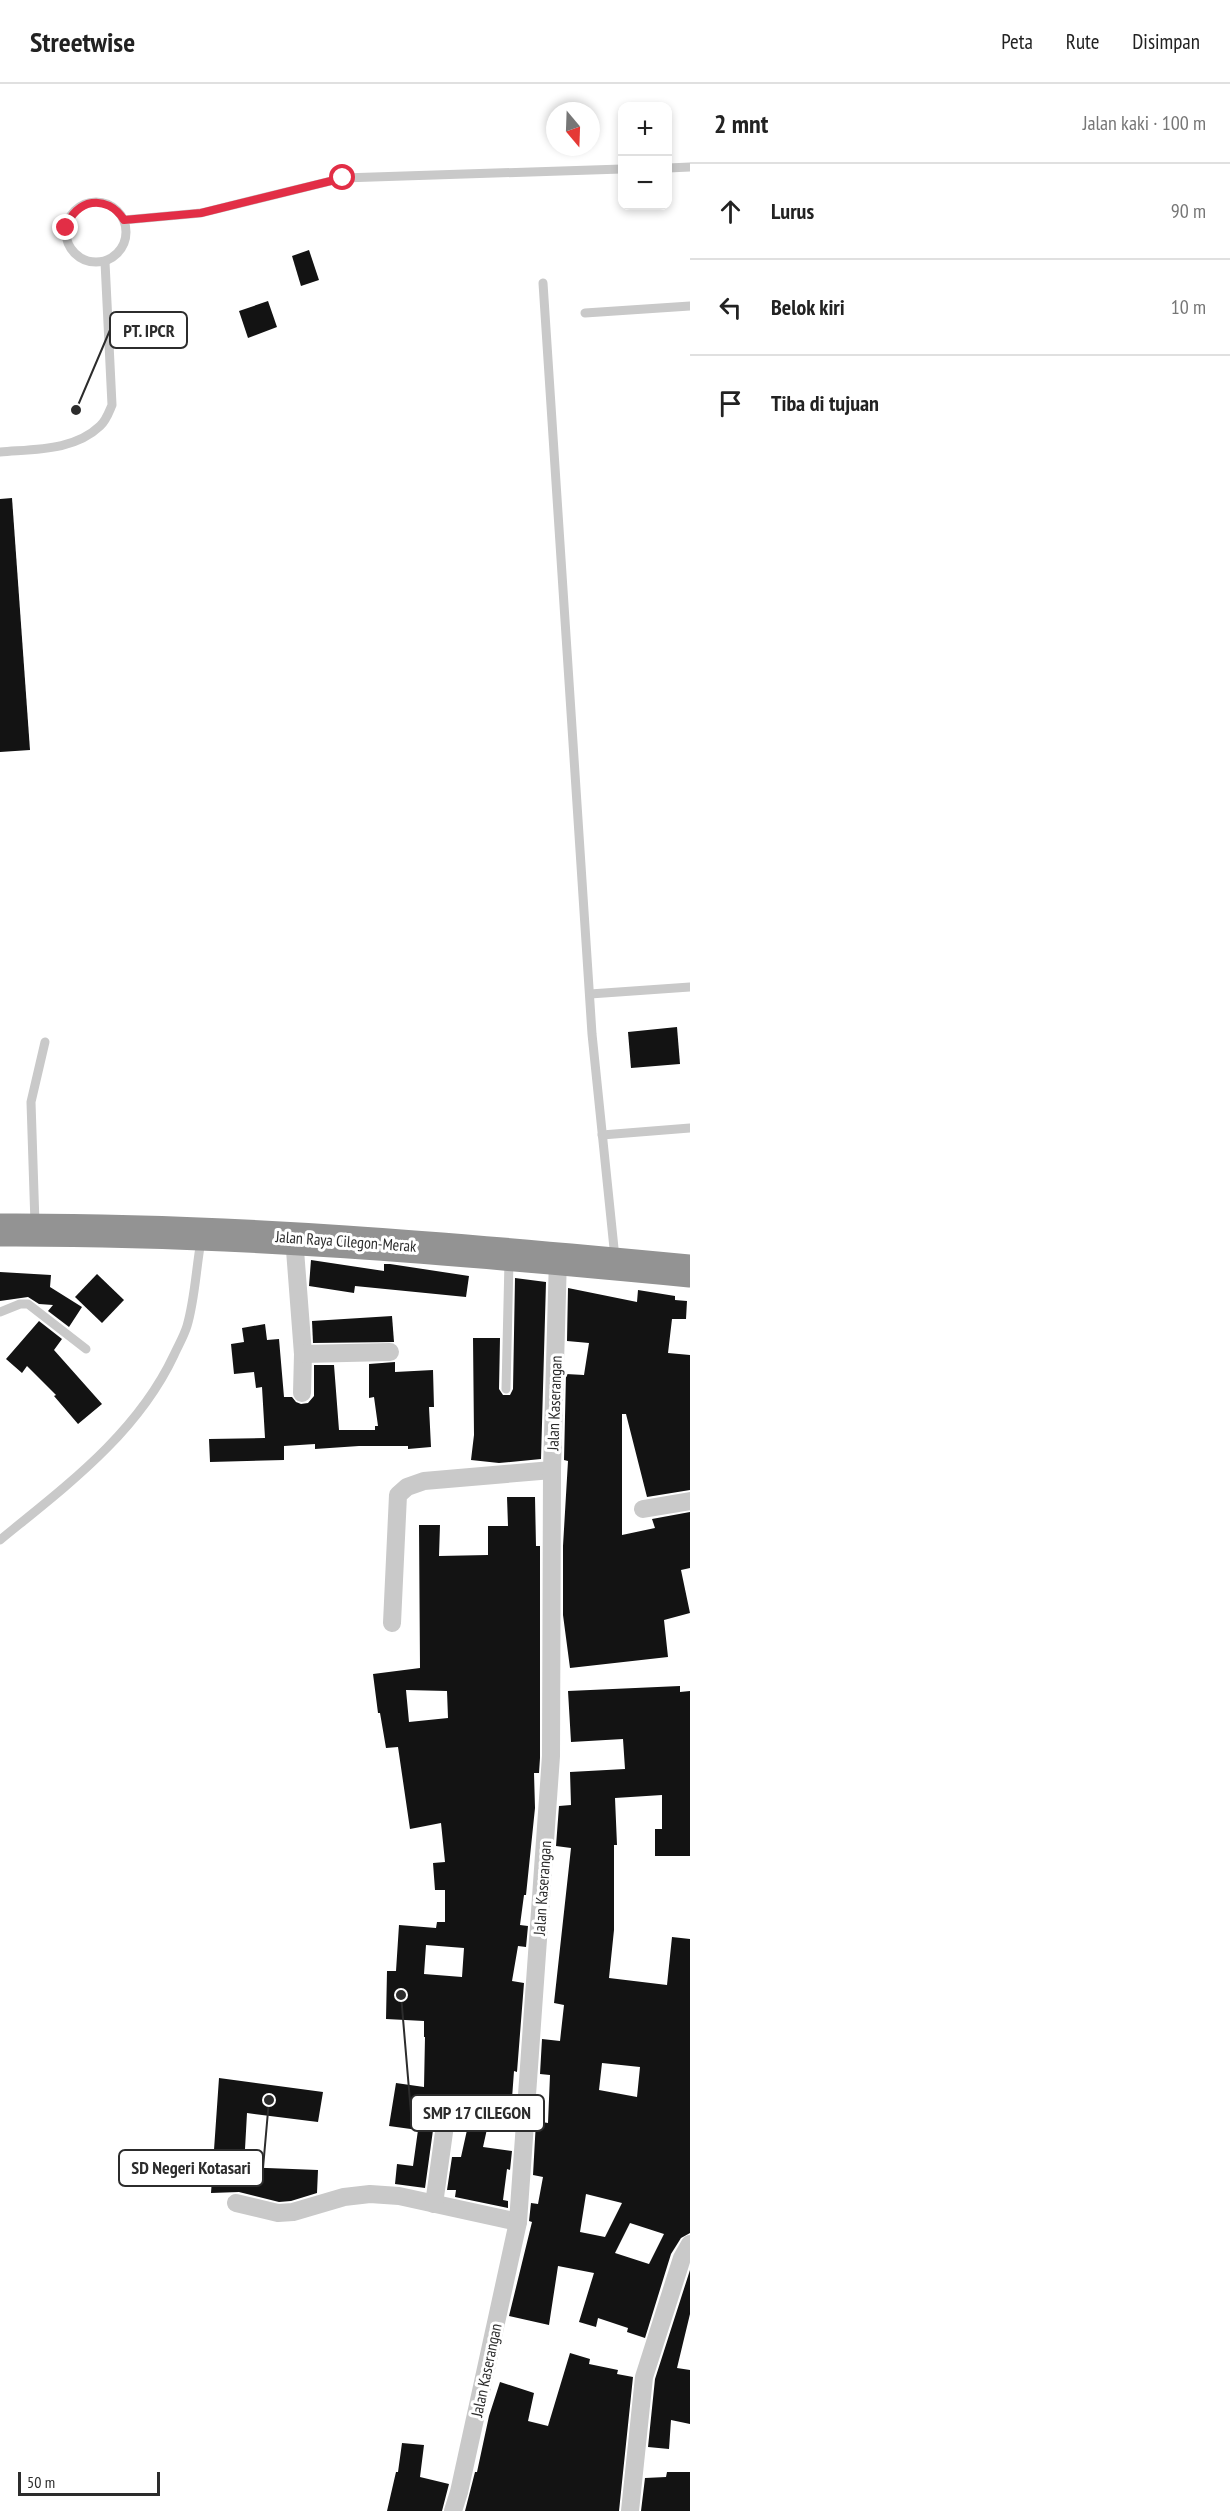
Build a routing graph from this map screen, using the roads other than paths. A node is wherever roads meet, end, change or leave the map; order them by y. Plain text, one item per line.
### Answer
1 (690, 167) edge
2 (672, 168) edge
3 (618, 169) edge
4 (124, 220) junction
5 (105, 261) junction
6 (543, 282) dead end
7 (690, 306) edge
8 (585, 313) dead end
9 (0, 452) edge
10 (690, 987) edge
11 (590, 994) junction
12 (45, 1042) dead end
13 (690, 1128) edge
14 (602, 1135) junction
15 (0, 1230) edge
16 (35, 1230) junction
17 (202, 1232) junction
18 (294, 1237) junction
19 (509, 1253) junction
20 (558, 1258) junction
21 (615, 1264) junction
22 (690, 1271) edge
23 (0, 1312) edge
24 (86, 1349) dead end
25 (390, 1352) dead end
26 (303, 1354) junction
27 (506, 1389) dead end
28 (302, 1393) dead end
29 (552, 1470) junction
30 (690, 1501) edge
31 (643, 1509) dead end
32 (0, 1540) edge
33 (392, 1623) dead end
34 (445, 2125) dead end
35 (236, 2203) dead end
36 (434, 2204) junction
37 (518, 2222) junction
38 (690, 2244) edge
39 (453, 2511) edge
40 (630, 2511) edge

1 - 2 lane
3 - 4 lane
4 - 5 lane
4 - 5 lane
5 - 9 lane
6 - 11 lane
7 - 8 lane
10 - 11 lane
11 - 14 lane
12 - 16 lane
13 - 14 lane
14 - 21 lane
15 - 16 highway, Jalan Raya Cilegon-Merak
16 - 17 highway, Jalan Raya Cilegon-Merak
17 - 18 highway, Jalan Raya Cilegon-Merak
17 - 32 lane
18 - 19 highway, Jalan Raya Cilegon-Merak
18 - 26 street
19 - 20 highway, Jalan Raya Cilegon-Merak
19 - 27 lane
20 - 21 highway, Jalan Raya Cilegon-Merak
20 - 29 street, Jalan Kaserangan
21 - 22 highway, Jalan Raya Cilegon-Merak
23 - 24 lane
25 - 26 street
26 - 28 street
29 - 33 street
29 - 37 street, Jalan Kaserangan
30 - 31 street
34 - 36 street
35 - 36 street
36 - 37 street
37 - 39 street, Jalan Kaserangan
38 - 40 street

